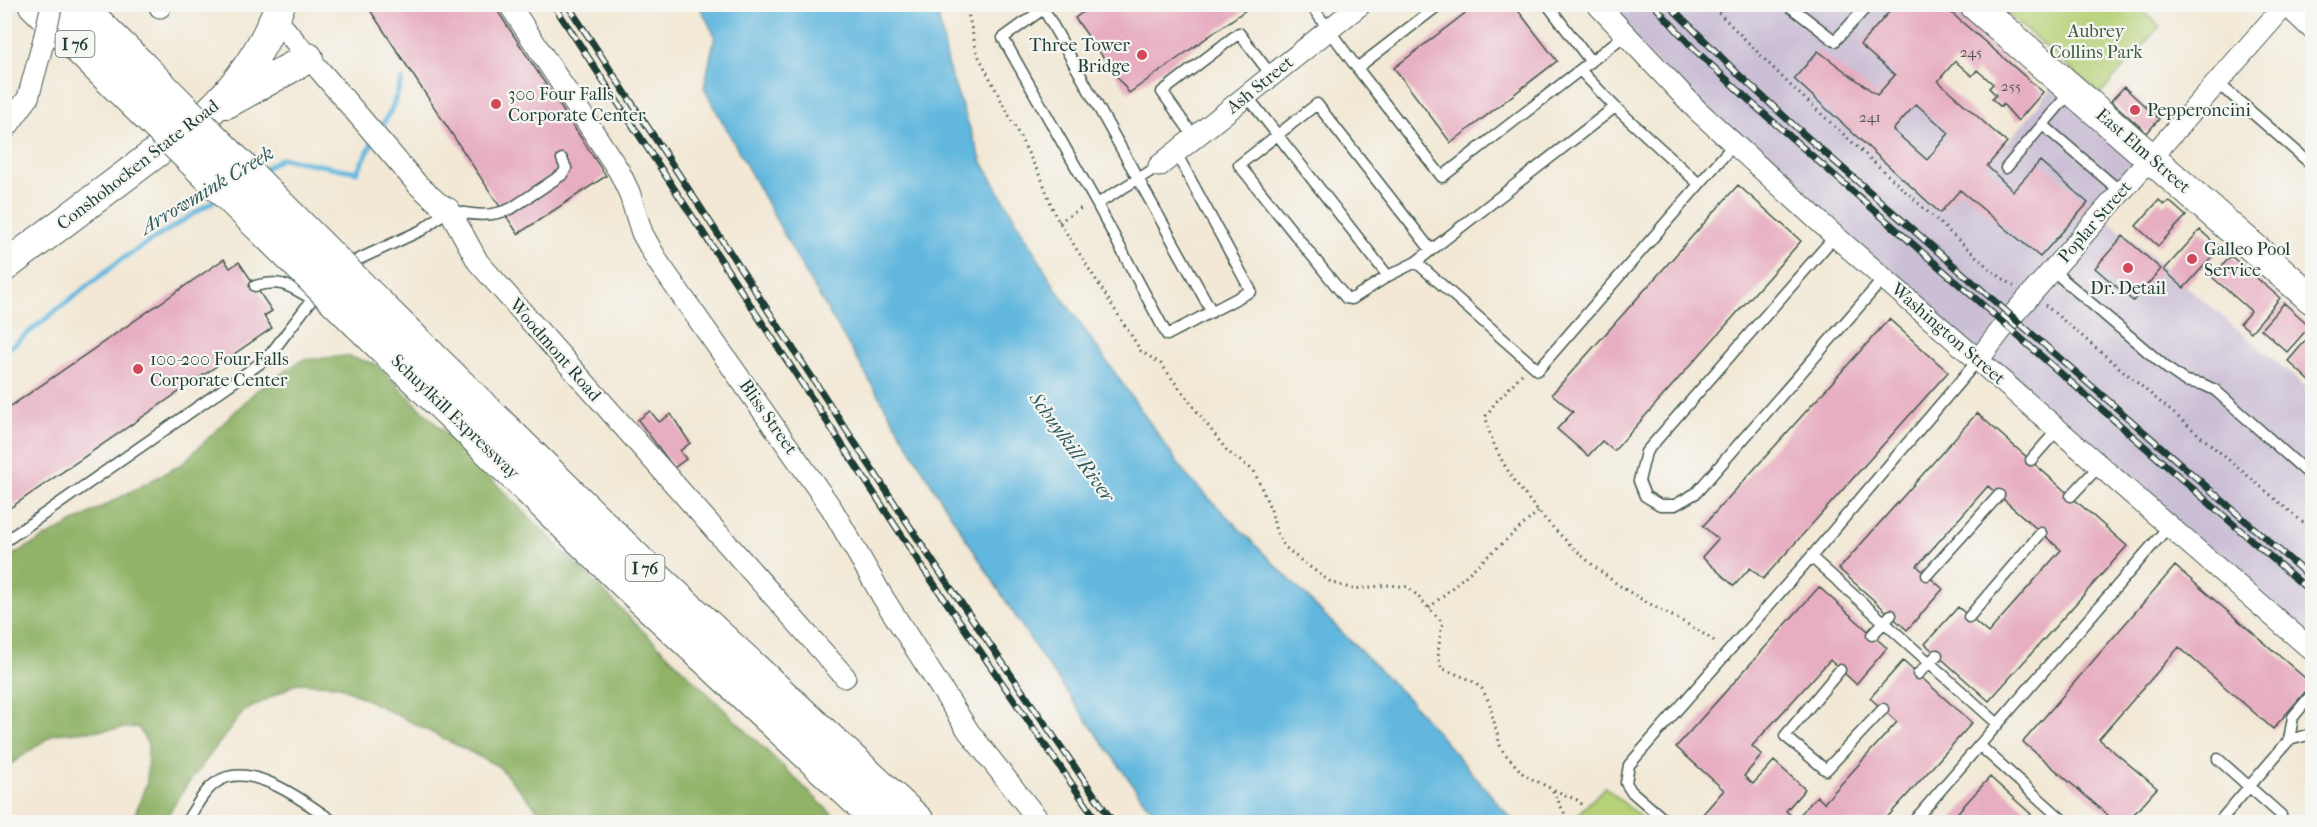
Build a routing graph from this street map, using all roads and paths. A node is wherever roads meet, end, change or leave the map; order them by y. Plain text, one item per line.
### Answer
1 (35, 4) edge
2 (52, 4) edge
3 (78, 4) edge
4 (509, 4) edge
5 (966, 4) edge
6 (1310, 4) edge
7 (1361, 4) edge
8 (1440, 4) edge
9 (1547, 4) edge
10 (1597, 4) edge
11 (1710, 4) edge
12 (1787, 4) edge
13 (1869, 4) edge
14 (1974, 4) edge
15 (2286, 4) edge
16 (2292, 4) edge
17 (1045, 6) edge
18 (278, 11) edge
19 (2313, 22) edge
20 (1329, 30) junction
21 (1625, 35) junction
22 (308, 58) junction
23 (1591, 62) junction
24 (1357, 68) junction
25 (1580, 70) junction
26 (128, 75) junction
27 (1272, 76) junction
28 (2217, 82) junction
29 (2073, 90) junction
30 (1247, 96) junction
31 (1615, 107) junction
32 (206, 115) junction
33 (2043, 125) junction
34 (4, 131) edge
35 (1277, 135) junction
36 (1195, 138) junction
37 (1734, 144) junction
38 (1176, 153) junction
39 (2151, 158) junction
40 (562, 159) dead end
41 (2313, 165) edge
42 (1159, 166) joint
43 (2006, 168) dead end
44 (1138, 179) junction
45 (1699, 184) junction
46 (2121, 192) junction
47 (1097, 204) junction
48 (449, 209) junction
49 (1071, 214) dead end
50 (1059, 222) junction
51 (1835, 236) junction
52 (1431, 250) junction
53 (1416, 262) junction
54 (4, 267) edge
55 (2052, 270) junction
56 (1388, 276) junction
57 (1884, 278) junction
58 (255, 286) dead end
59 (2307, 289) edge
60 (2030, 296) junction
61 (312, 298) junction
62 (1212, 312) junction
63 (369, 315) junction
64 (1978, 360) junction
65 (1532, 364) junction
66 (2058, 429) junction
67 (2031, 460) dead end
68 (2100, 465) junction
69 (2313, 477) edge
70 (1999, 495) dead end
71 (2071, 496) dead end
72 (1539, 511) junction
73 (2169, 526) junction
74 (2313, 530) edge
75 (2041, 533) dead end
76 (4, 542) edge
77 (1811, 557) junction
78 (1927, 575) dead end
79 (1429, 608) junction
80 (1969, 617) dead end
81 (1887, 619) junction
82 (1872, 635) dead end
83 (1716, 643) dead end
84 (2313, 650) edge
85 (1933, 659) junction
86 (1840, 670) dead end
87 (1918, 674) dead end
88 (845, 677) dead end
89 (2313, 694) edge
90 (1883, 709) dead end
91 (1998, 724) junction
92 (2313, 730) edge
93 (2289, 740) junction
94 (1979, 745) junction
95 (2218, 759) dead end
96 (2249, 787) junction
97 (1552, 789) junction
98 (1585, 807) dead end
99 (2281, 815) dead end
100 (186, 822) edge
101 (334, 822) edge
102 (881, 822) edge
103 (918, 822) edge
104 (1040, 822) edge
105 (1569, 822) edge
106 (1667, 822) edge
107 (1912, 822) edge
108 (2065, 822) edge
109 (2219, 822) edge

1 - 26 highway, Schuylkill Expressway / I 76
2 - 34 street, bridge
3 - 26 highway, Schuylkill Expressway / I 76
4 - 104 street, Bliss Street
5 - 50 path
6 - 20 lane
7 - 20 street, Ash Street
8 - 24 lane
9 - 23 lane
10 - 21 street, Washington Street
11 - 60 path
12 - 13 lane
14 - 29 main road, East Elm Street
15 - 28 street, Poplar Street
16 - 19 main road
17 - 44 lane
17 - 47 lane
18 - 22 street, Woodmont Road
18 - 32 main road, Conshohocken State Road
20 - 24 lane
20 - 27 street, Ash Street
21 - 23 lane
21 - 37 street, Washington Street
22 - 32 main road
22 - 48 street, Woodmont Road
23 - 25 lane
24 - 25 lane
25 - 31 lane
26 - 63 highway, Schuylkill Expressway / I 76, bridge
27 - 30 street, Ash Street
27 - 36 lane
28 - 39 street, Poplar Street
28 - 41 lane
29 - 33 lane
29 - 39 main road, East Elm Street
30 - 35 lane
30 - 36 street, Ash Street
31 - 45 lane
31 - 52 lane
32 - 54 main road, Conshohocken State Road
33 - 43 lane
33 - 46 lane
35 - 52 lane
35 - 56 lane
35 - 56 lane
36 - 38 street, Ash Street
37 - 45 lane
37 - 51 street, Washington Street
38 - 42 street, Ash Street
38 - 62 lane
39 - 46 street, Poplar Street
39 - 59 main road, East Elm Street
40 - 48 lane
42 - 44 lane
44 - 47 lane
44 - 62 lane
45 - 65 lane
46 - 55 street, Poplar Street
47 - 62 lane
48 - 61 lane
48 - 88 street, Woodmont Road
49 - 50 path
50 - 79 path
51 - 57 street, Washington Street
51 - 57 lane
52 - 53 lane
53 - 56 lane
53 - 65 lane
55 - 60 street, Poplar Street
55 - 69 lane
57 - 64 street, Washington Street
58 - 61 lane
60 - 64 street, Poplar Street
60 - 74 path
61 - 76 lane
63 - 102 highway, Schuylkill Expressway / I 76
63 - 103 highway, Schuylkill Expressway / I 76
64 - 66 street, Washington Street
64 - 77 lane
65 - 72 path
66 - 67 lane
66 - 68 street, Washington Street
68 - 71 lane
68 - 73 street, Washington Street
70 - 78 lane
72 - 79 path
72 - 83 path
73 - 84 street, Washington Street
73 - 91 lane
75 - 80 lane
77 - 81 lane
77 - 106 lane
79 - 97 path
81 - 82 lane
81 - 85 lane
85 - 87 lane
85 - 91 lane
86 - 90 lane
89 - 93 lane
91 - 94 lane
92 - 93 lane
93 - 96 lane
94 - 107 lane
94 - 108 lane
95 - 96 lane
96 - 99 lane
96 - 109 lane
97 - 98 path
97 - 105 path
100 - 101 lane

